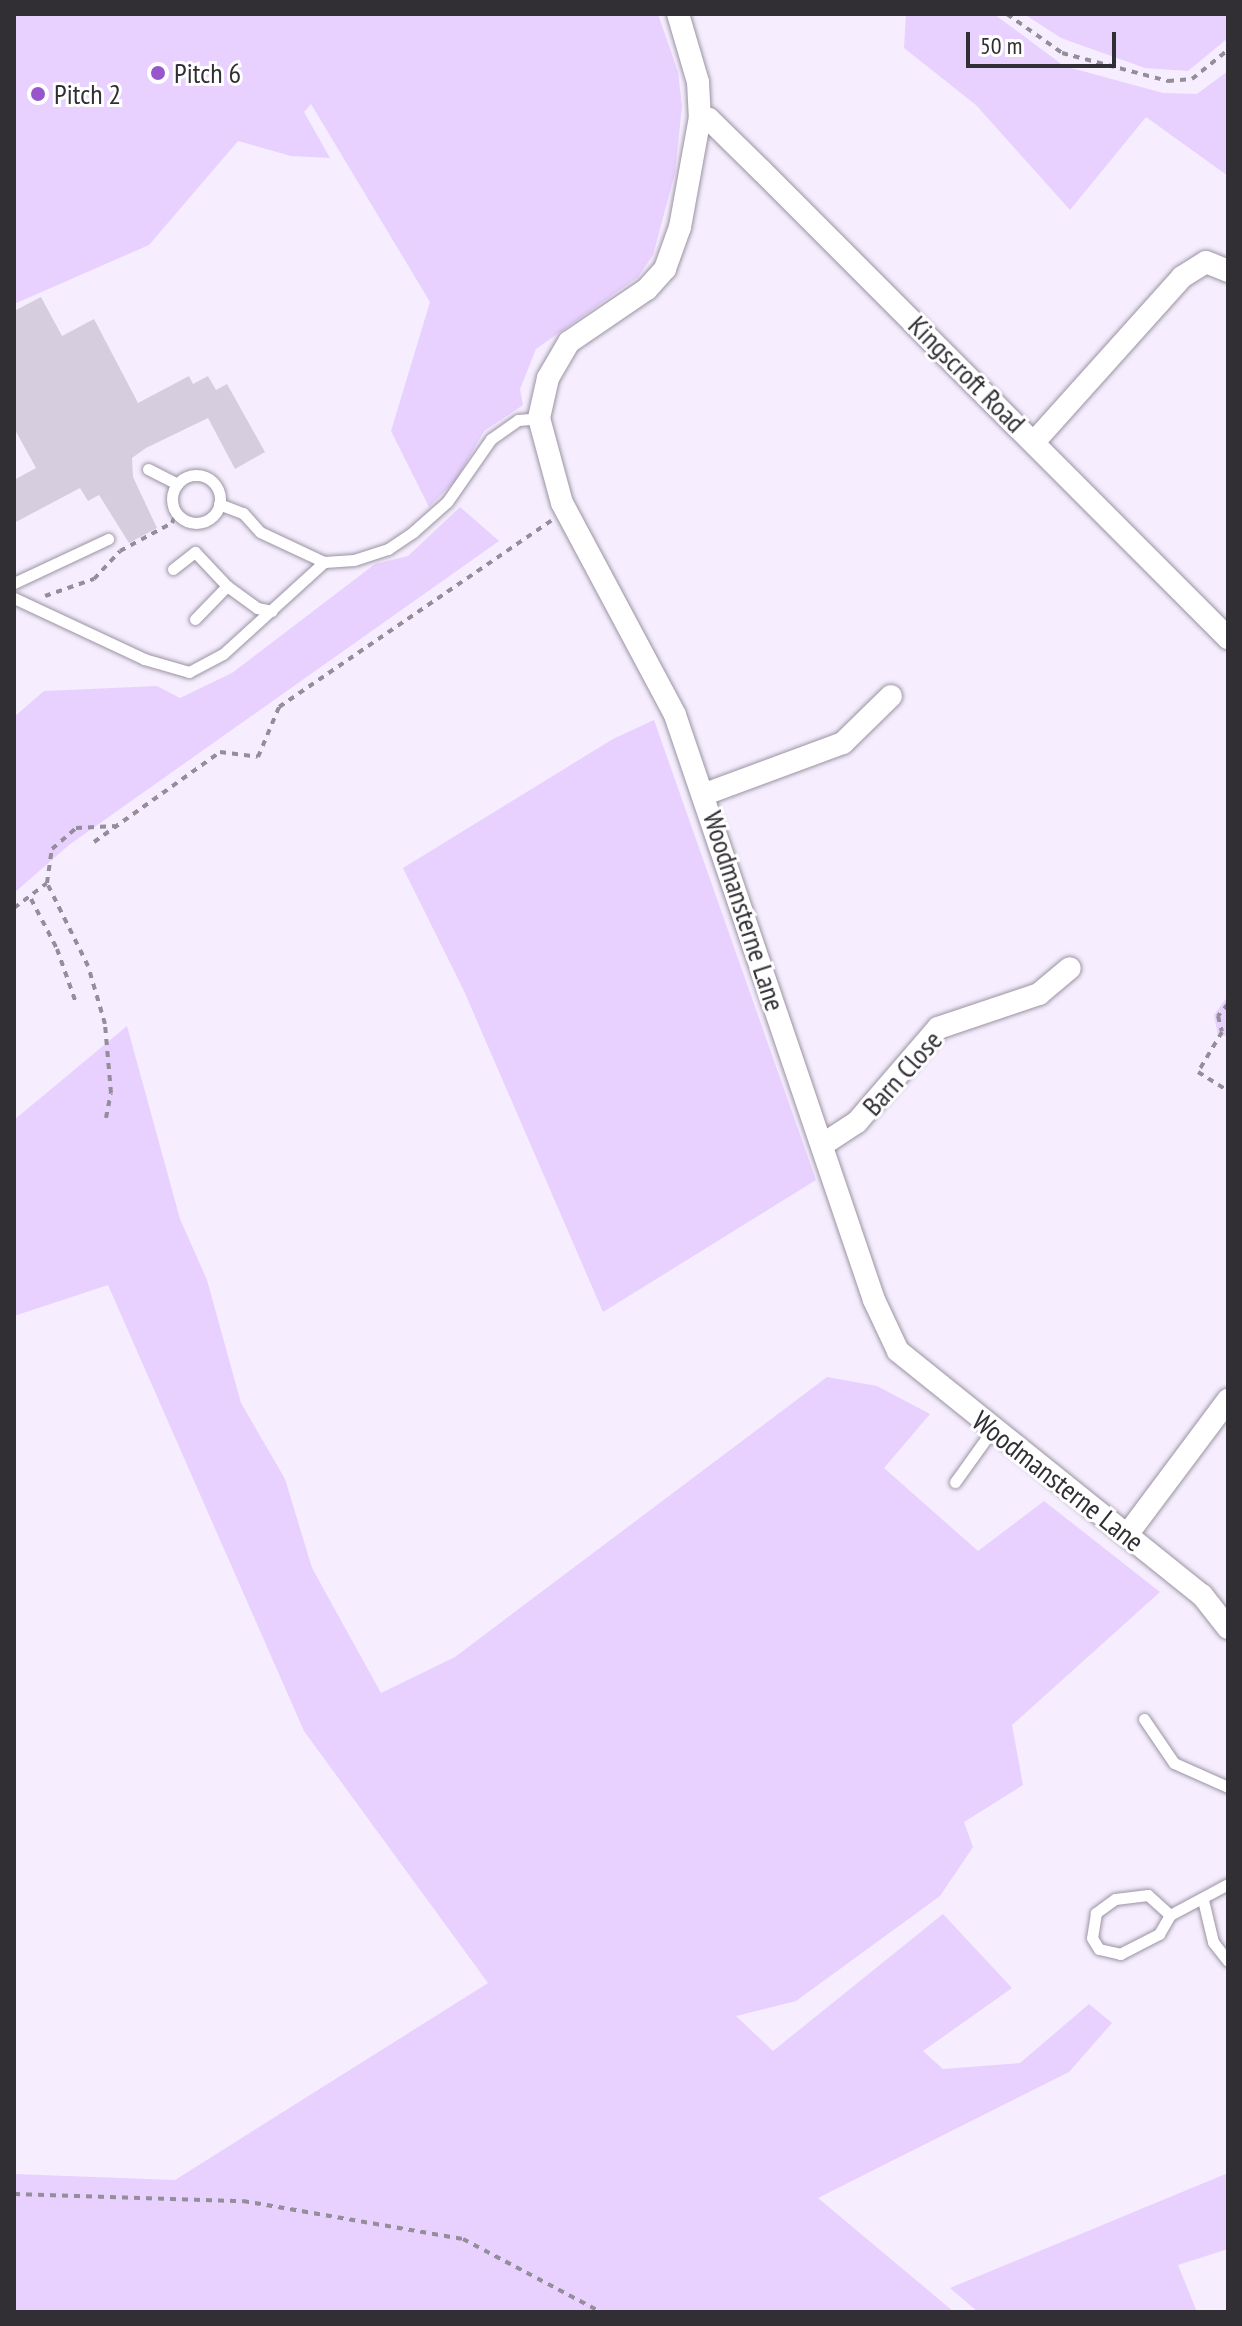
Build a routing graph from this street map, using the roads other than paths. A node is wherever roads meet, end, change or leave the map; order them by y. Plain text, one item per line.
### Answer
1 (678, 14) edge
2 (700, 117) junction
3 (1228, 271) edge
4 (539, 418) junction
5 (1035, 441) junction
6 (148, 469) dead end
7 (177, 484) junction
8 (219, 504) junction
9 (108, 539) dead end
10 (324, 562) junction
11 (173, 569) dead end
12 (14, 583) edge
13 (227, 586) junction
14 (19, 601) edge
15 (272, 611) junction
16 (195, 619) dead end
17 (1228, 638) edge
18 (891, 696) dead end
19 (705, 794) junction
20 (1070, 968) dead end
21 (822, 1145) junction
22 (1228, 1400) edge
23 (993, 1429) junction
24 (955, 1482) dead end
25 (1127, 1535) junction
26 (1228, 1628) edge
27 (1144, 1719) dead end
28 (1228, 1787) edge
29 (1228, 1884) edge
30 (1203, 1900) junction
31 (1170, 1915) junction
32 (1228, 1961) edge

1 - 2 street, Woodmansterne Lane
2 - 4 street, Woodmansterne Lane
2 - 5 street, Kingscroft Road
3 - 5 street
4 - 10 lane
4 - 19 street, Woodmansterne Lane
5 - 17 street, Kingscroft Road
6 - 7 lane
7 - 8 lane
7 - 8 lane
8 - 10 lane
9 - 12 lane
10 - 15 lane
11 - 13 lane
13 - 15 lane
13 - 16 lane
14 - 15 lane
18 - 19 street
19 - 21 street, Woodmansterne Lane
20 - 21 street, Barn Close
21 - 23 street, Woodmansterne Lane
22 - 25 street
23 - 24 lane
23 - 25 street, Woodmansterne Lane
25 - 26 street, Woodmansterne Lane
27 - 28 lane
29 - 30 lane
30 - 31 lane
30 - 32 lane
31 - 31 lane

